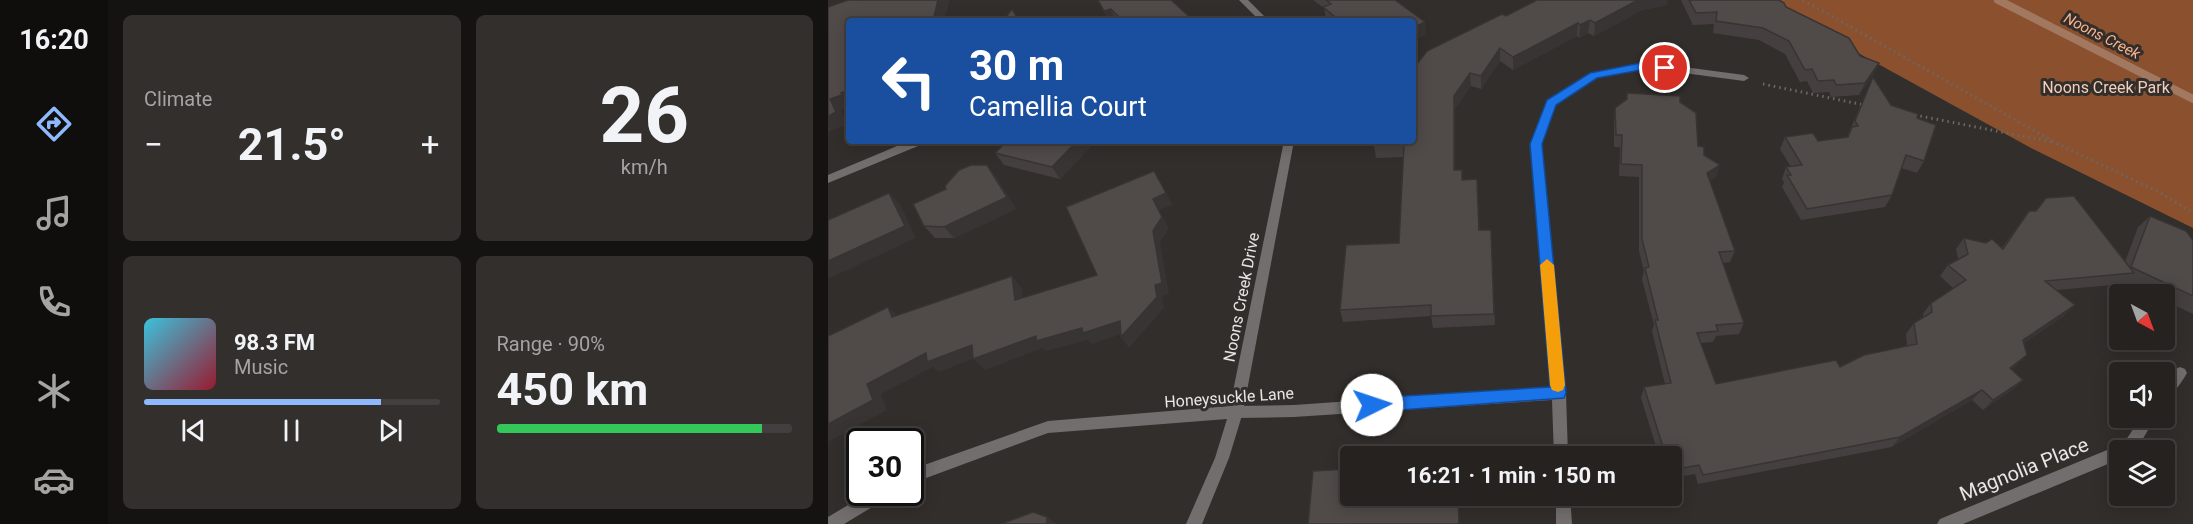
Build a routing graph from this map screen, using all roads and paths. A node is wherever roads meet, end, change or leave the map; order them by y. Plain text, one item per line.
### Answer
1 (1243, 0) edge
2 (1803, 0) edge
3 (1262, 18) edge
4 (1744, 78) joint
5 (1872, 107) edge
6 (1906, 114) edge
7 (2056, 143) junction
8 (912, 144) edge
9 (1288, 144) edge
10 (828, 179) edge
11 (2193, 213) edge
12 (2180, 373) dead end
13 (2175, 379) edge
14 (1558, 393) junction
15 (1236, 412) junction
16 (1561, 446) edge
17 (2109, 457) edge
18 (924, 472) edge
19 (860, 506) edge
20 (1563, 506) edge
21 (830, 524) edge
22 (1194, 524) edge
23 (1564, 524) edge
24 (1945, 524) edge

1 - 3 street
2 - 7 path
4 - 5 path
4 - 14 street
6 - 7 path
7 - 11 path
8 - 10 street
9 - 15 street, Noons Creek Drive
12 - 13 street
14 - 15 street, Honeysuckle Lane
14 - 16 street
15 - 18 street, Honeysuckle Lane
15 - 22 street, Noons Creek Drive
17 - 24 street, Magnolia Place
19 - 21 street
20 - 23 street

